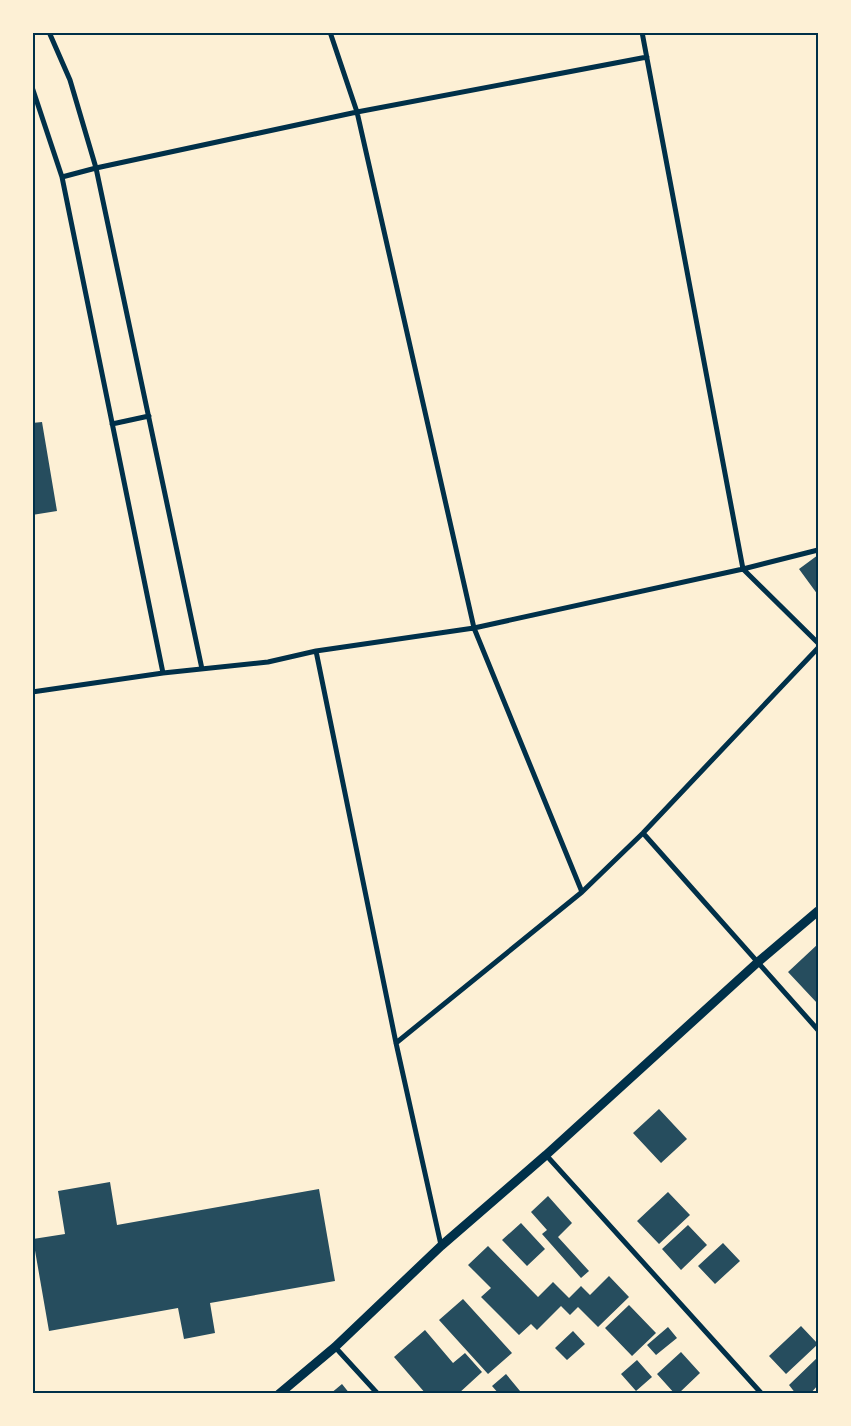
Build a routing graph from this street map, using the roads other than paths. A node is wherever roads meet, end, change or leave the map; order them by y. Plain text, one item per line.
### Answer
1 (49, 32) edge
2 (330, 32) edge
3 (642, 32) edge
4 (647, 57) junction
5 (32, 87) edge
6 (357, 112) junction
7 (96, 168) junction
8 (62, 177) junction
9 (149, 416) junction
10 (112, 424) junction
11 (818, 550) edge
12 (743, 569) junction
13 (474, 628) junction
14 (818, 643) edge
15 (818, 648) edge
16 (316, 651) junction
17 (202, 669) junction
18 (163, 673) junction
19 (32, 692) edge
20 (643, 834) junction
21 (582, 892) junction
22 (818, 911) edge
23 (758, 962) junction
24 (818, 1030) edge
25 (396, 1043) junction
26 (546, 1155) junction
27 (441, 1246) junction
28 (335, 1347) junction
29 (279, 1394) edge
30 (378, 1394) edge
31 (762, 1394) edge

1 - 7 street
2 - 6 street
3 - 4 street
4 - 6 street
4 - 12 street
5 - 8 street
6 - 7 street
6 - 13 street
7 - 8 street
7 - 9 street
8 - 10 street
9 - 10 street
9 - 17 street
10 - 18 street
11 - 12 street
12 - 13 street
12 - 14 street
13 - 16 street
13 - 21 street
15 - 20 street
16 - 17 street
16 - 25 street
17 - 18 street
18 - 19 street
20 - 21 street
20 - 23 street
21 - 25 street
22 - 23 street
23 - 24 street
23 - 26 street
25 - 27 street
26 - 27 street
26 - 31 street
27 - 28 street
28 - 29 street
28 - 30 street

